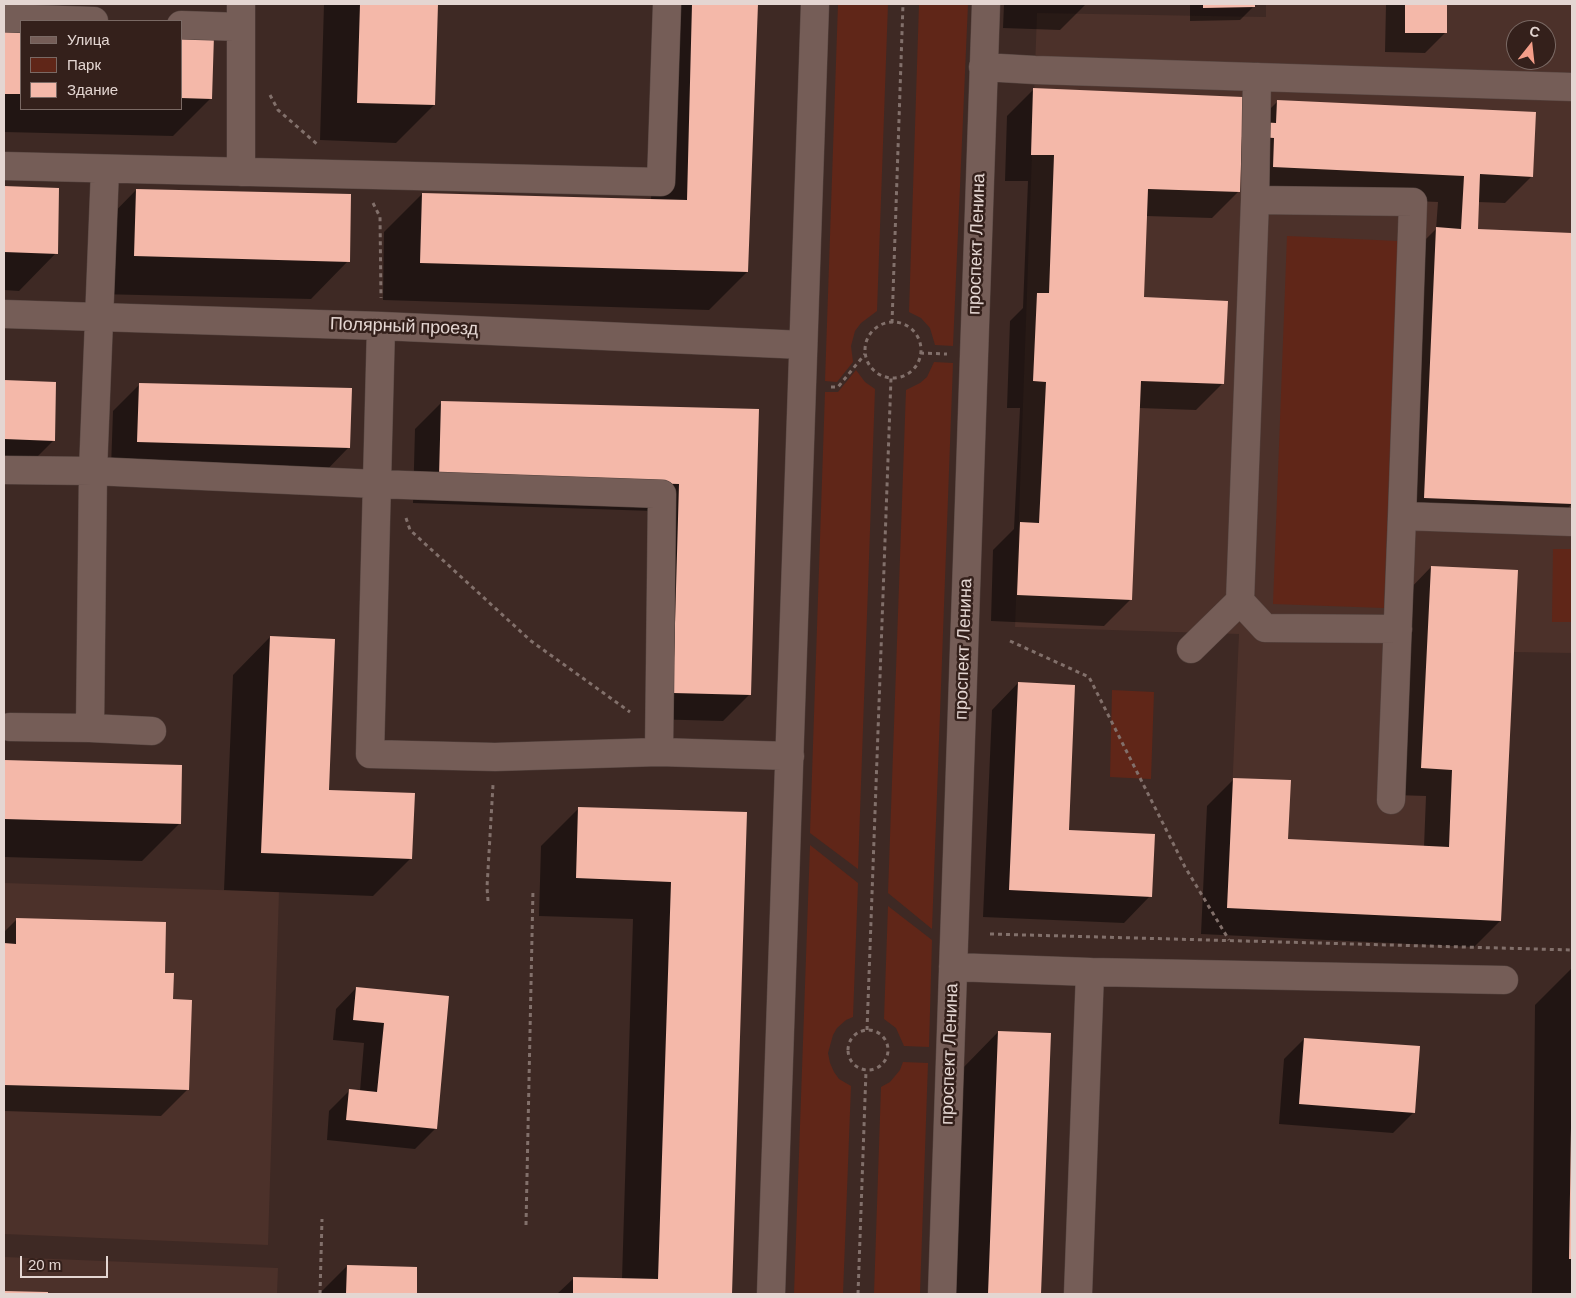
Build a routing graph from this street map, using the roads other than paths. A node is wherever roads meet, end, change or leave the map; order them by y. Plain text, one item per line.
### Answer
1 (667, 4) edge
2 (816, 4) edge
3 (986, 4) edge
4 (241, 15) edge
5 (4, 18) edge
6 (64, 20) edge
7 (182, 25) edge
8 (983, 67) junction
9 (1257, 77) junction
10 (1572, 87) edge
11 (4, 166) edge
12 (105, 169) junction
13 (241, 172) junction
14 (1255, 200) junction
15 (4, 314) edge
16 (99, 318) junction
17 (381, 326) junction
18 (803, 345) junction
19 (4, 470) edge
20 (93, 471) junction
21 (386, 484) junction
22 (1402, 516) junction
23 (1572, 522) edge
24 (1240, 601) junction
25 (1398, 629) junction
26 (1191, 649) dead end
27 (10, 727) dead end
28 (90, 728) junction
29 (152, 731) dead end
30 (659, 744) junction
31 (790, 756) junction
32 (1391, 800) dead end
33 (953, 967) junction
34 (1090, 972) junction
35 (1504, 980) dead end
36 (772, 1294) edge
37 (942, 1294) edge
38 (1078, 1294) edge

1 - 13 street
2 - 18 street
3 - 8 street, проспект Ленина
4 - 7 street
4 - 13 street
5 - 6 street
8 - 9 street
8 - 33 street, проспект Ленина
9 - 10 street
9 - 14 street
11 - 12 street
12 - 13 street
12 - 16 street
14 - 22 street
14 - 24 street
15 - 16 street, Полярный проезд
16 - 17 street, Полярный проезд
16 - 20 street
17 - 18 street, Полярный проезд
17 - 21 street
18 - 31 street
19 - 20 street
20 - 21 street
20 - 28 street
21 - 30 street
21 - 30 street
22 - 23 street
22 - 25 street
24 - 25 street
24 - 26 street
25 - 32 street
27 - 28 street
28 - 29 street
30 - 31 street
31 - 36 street
33 - 34 street
33 - 37 street, проспект Ленина
34 - 35 street
34 - 38 street

